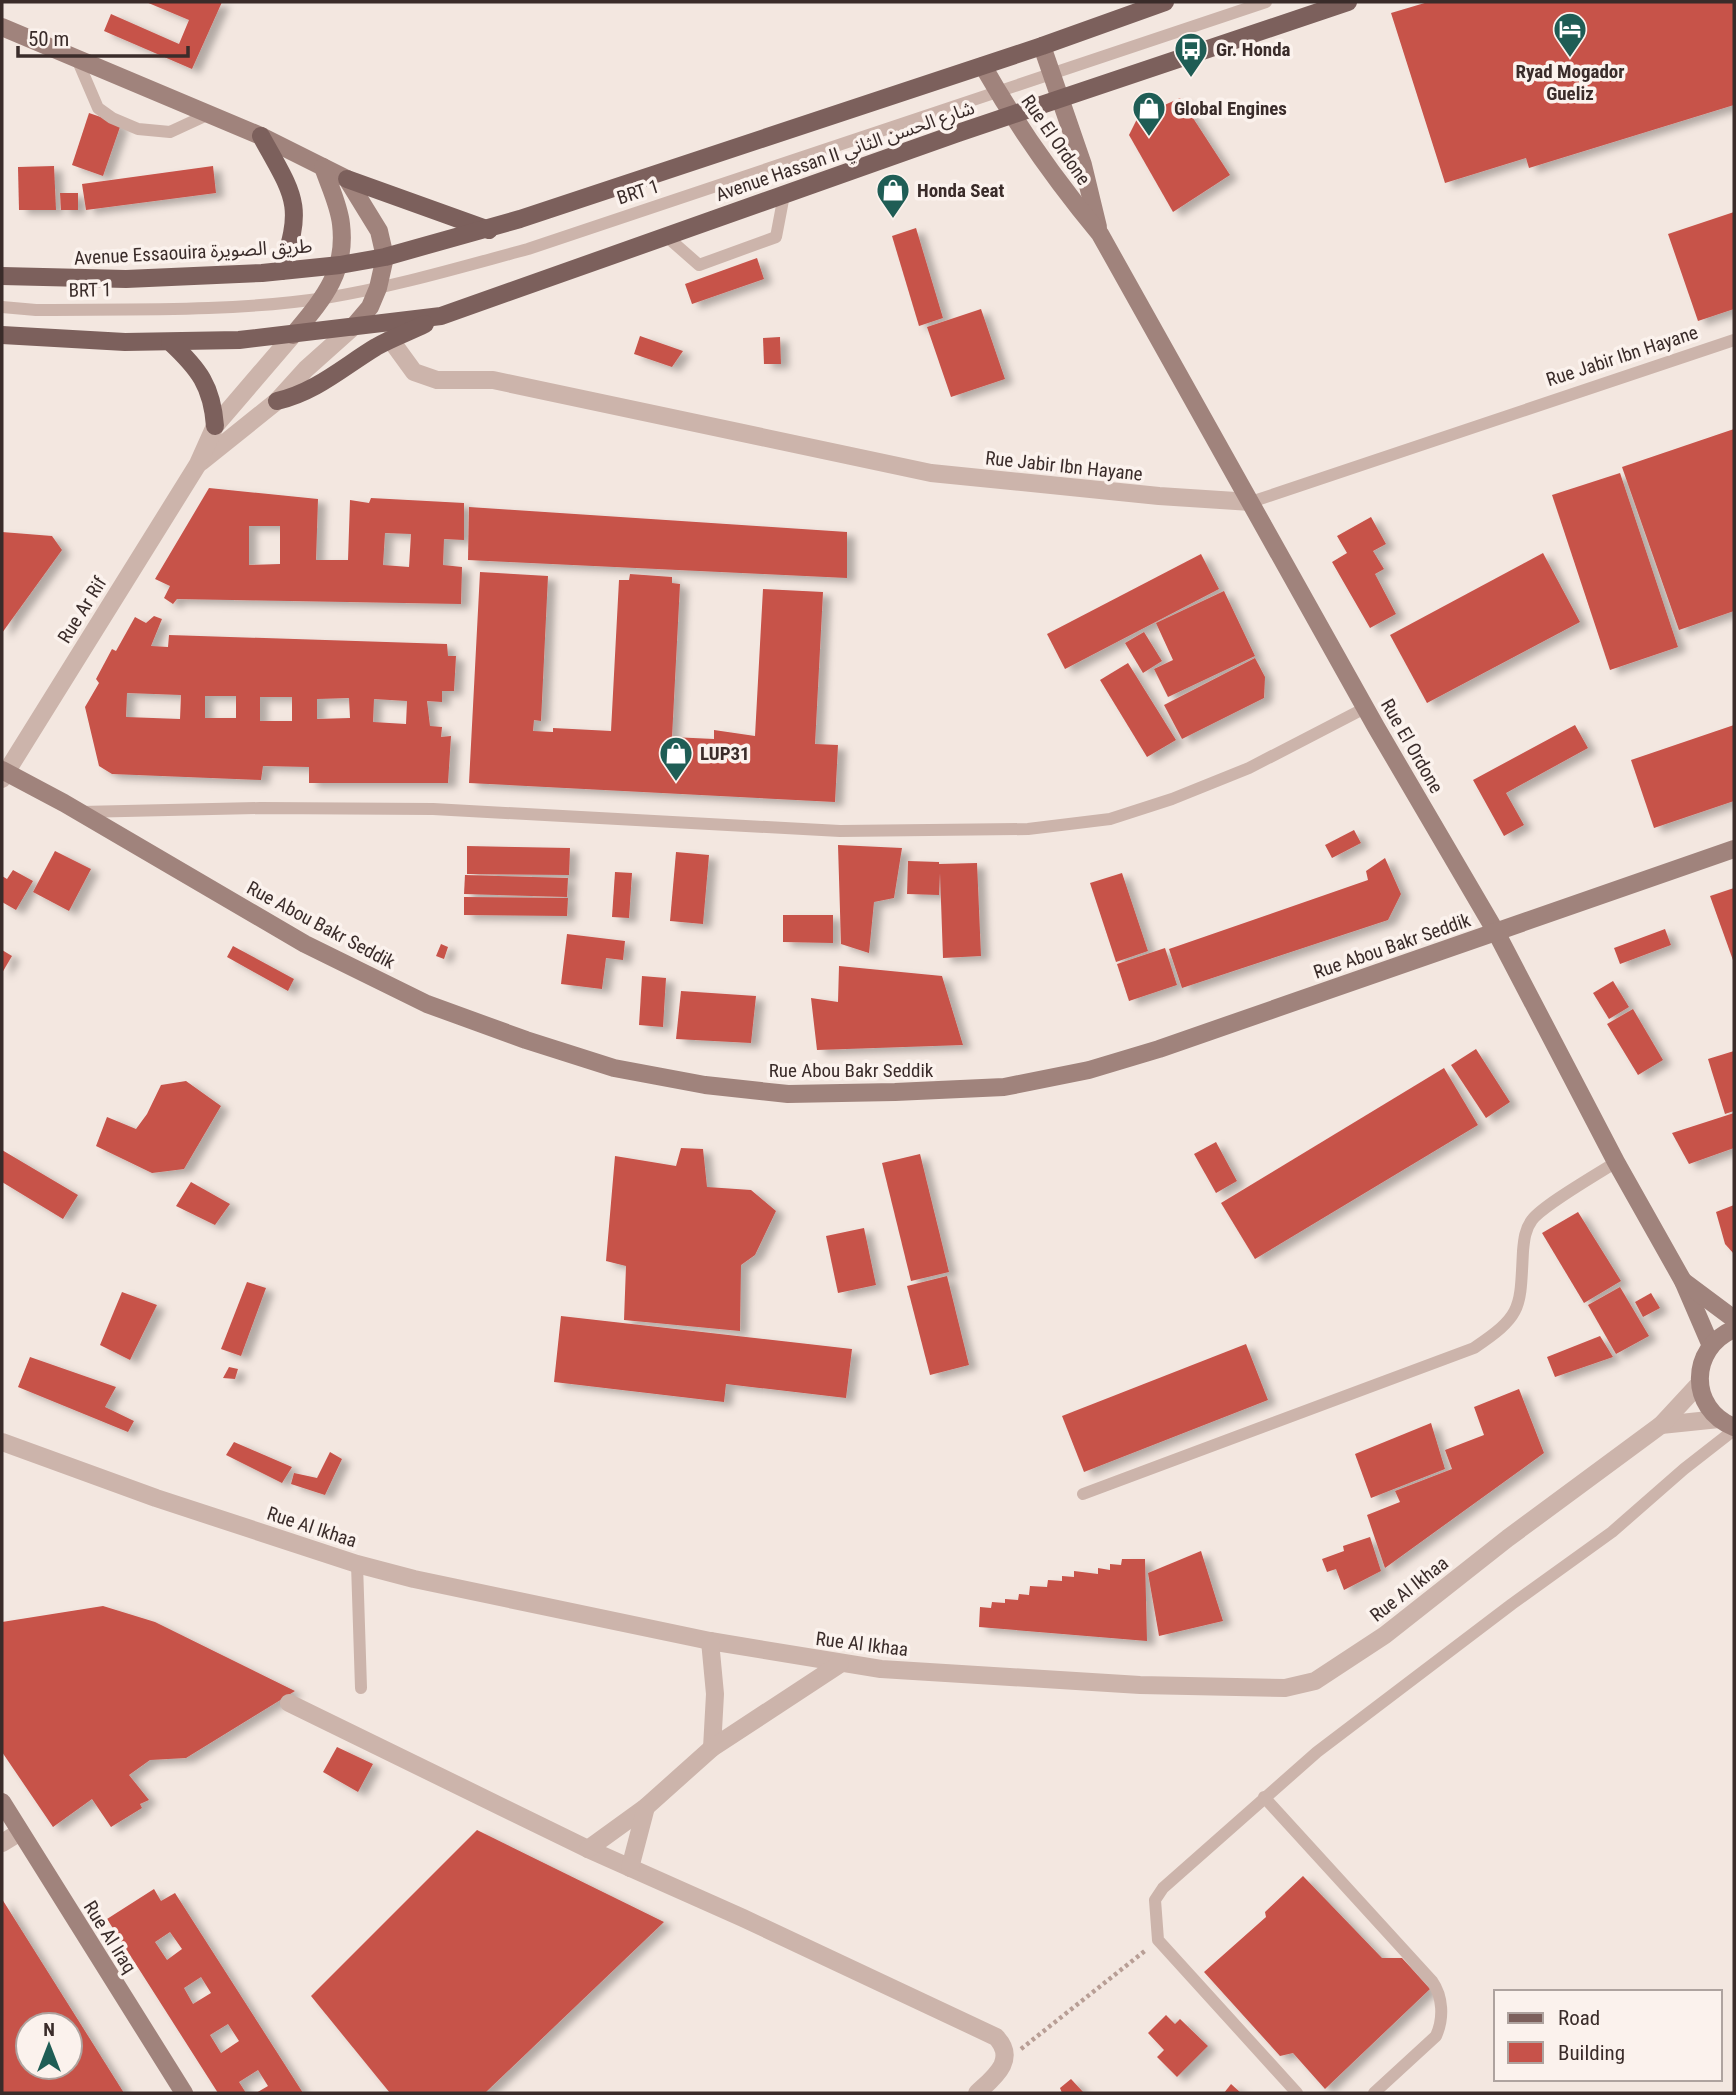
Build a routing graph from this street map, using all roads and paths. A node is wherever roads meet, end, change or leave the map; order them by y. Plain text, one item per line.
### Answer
1 (1165, 2) edge
2 (1266, 2) edge
3 (1348, 2) edge
4 (2, 27) edge
5 (1042, 46) junction
6 (77, 59) junction
7 (983, 66) junction
8 (1051, 74) junction
9 (998, 92) junction
10 (1060, 99) junction
11 (209, 114) junction
12 (1011, 115) junction
13 (261, 136) junction
14 (323, 167) junction
15 (347, 179) junction
16 (784, 195) junction
17 (489, 230) junction
18 (1100, 234) junction
19 (666, 236) junction
20 (385, 257) junction
21 (340, 265) junction
22 (281, 271) junction
23 (2, 276) edge
24 (378, 288) junction
25 (322, 298) junction
26 (2, 307) edge
27 (441, 316) junction
28 (353, 327) junction
29 (2, 335) edge
30 (293, 335) junction
31 (390, 339) junction
32 (1734, 340) edge
33 (170, 342) junction
34 (277, 401) junction
35 (215, 426) junction
36 (198, 464) junction
37 (1251, 502) junction
38 (1365, 708) junction
39 (3, 773) edge
40 (80, 813) junction
41 (1734, 849) edge
42 (1496, 932) junction
43 (1616, 1162) junction
44 (1683, 1281) junction
45 (1734, 1319) edge
46 (1734, 1329) edge
47 (1710, 1346) junction
48 (1699, 1384) junction
49 (1661, 1425) junction
50 (1729, 1425) edge
51 (2, 1442) edge
52 (1083, 1494) dead end
53 (357, 1564) junction
54 (710, 1641) junction
55 (840, 1664) junction
56 (361, 1688) dead end
57 (289, 1703) dead end
58 (712, 1748) junction
59 (1264, 1797) junction
60 (2, 1802) edge
61 (646, 1807) junction
62 (20, 1832) junction
63 (2, 1843) edge
64 (588, 1849) junction
65 (630, 1868) junction
66 (1157, 1940) junction
67 (1004, 2063) junction
68 (184, 2093) edge
69 (977, 2093) edge
70 (1297, 2093) edge
71 (1374, 2093) edge

1 - 5 main road, Avenue Hassan II شارع الحسن الثاني
2 - 8 lane, BRT 1
3 - 10 main road, Avenue Hassan II شارع الحسن الثاني
4 - 6 street
5 - 7 main road, Avenue Hassan II شارع الحسن الثاني
5 - 8 street, Rue El Ordone
6 - 11 street
6 - 11 lane
7 - 9 street, Rue El Ordone
7 - 17 main road, Avenue Hassan II شارع الحسن الثاني
8 - 9 lane, BRT 1
8 - 10 street, Rue El Ordone
9 - 12 street, Rue El Ordone
9 - 24 lane, BRT 1
10 - 12 main road, Avenue Hassan II شارع الحسن الثاني
10 - 18 street, Rue El Ordone
11 - 13 street
12 - 16 main road, Avenue Hassan II شارع الحسن الثاني
12 - 18 street, Rue El Ordone
13 - 14 street
13 - 22 main road
14 - 15 street
14 - 21 street
15 - 17 main road
15 - 20 street
16 - 19 main road, Avenue Hassan II شارع الحسن الثاني
16 - 19 lane
17 - 20 main road, Avenue Hassan II شارع الحسن الثاني
18 - 37 street, Rue El Ordone
19 - 27 main road, Avenue Hassan II شارع الحسن الثاني
20 - 21 main road, Avenue Essaouira طريق الصويرة
20 - 24 street, Rue Ar Rif
21 - 22 main road, Avenue Essaouira طريق الصويرة
21 - 25 street, Rue Ar Rif
22 - 23 main road, Avenue Essaouira طريق الصويرة
24 - 25 lane, BRT 1
24 - 28 street, Rue Ar Rif
25 - 26 lane, BRT 1
25 - 30 street, Rue Ar Rif
27 - 28 main road, Avenue Hassan II شارع الحسن الثاني
27 - 31 main road
28 - 30 main road
28 - 34 street, Rue Ar Rif
29 - 33 main road
30 - 33 main road
30 - 35 street, Rue Ar Rif
31 - 34 main road
31 - 37 street, Rue Jabir Ibn Hayane
32 - 37 lane, Rue Jabir Ibn Hayane
33 - 35 main road
34 - 36 street, Rue Ar Rif
35 - 36 street, Rue Ar Rif
36 - 39 street, Rue Ar Rif
37 - 38 street, Rue El Ordone
38 - 40 lane
38 - 42 street, Rue El Ordone
39 - 40 street, Rue Abou Bakr Seddik
40 - 42 street, Rue Abou Bakr Seddik
41 - 42 street, Rue Abou Bakr Seddik
42 - 43 street, Rue El Ordone
43 - 44 street, Rue El Ordone
43 - 52 lane
44 - 45 street, Rue El Ordone
44 - 47 street, Rue El Ordone
46 - 47 street
47 - 48 street
48 - 49 street, Rue Al Ikhaa
48 - 50 street
49 - 50 street
49 - 55 street, Rue Al Ikhaa
50 - 59 lane
51 - 53 street, Rue Al Ikhaa
53 - 54 street, Rue Al Ikhaa
53 - 56 lane
54 - 55 street, Rue Al Ikhaa
54 - 58 street
55 - 58 street
57 - 64 street
58 - 61 street
59 - 66 lane
59 - 71 lane
60 - 62 street, Rue Al Iraq
61 - 64 street
61 - 65 street
62 - 63 street
62 - 68 street, Rue Al Iraq
64 - 65 street
65 - 67 street
66 - 67 path
66 - 70 lane
67 - 69 street

